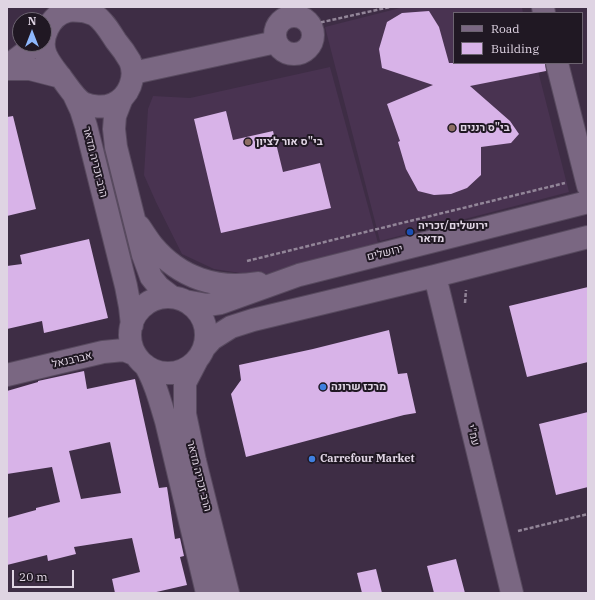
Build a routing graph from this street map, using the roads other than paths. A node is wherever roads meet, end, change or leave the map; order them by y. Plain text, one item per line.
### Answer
1 (92, 11) edge
2 (52, 22) edge
3 (309, 25) road end
4 (24, 52) edge
5 (45, 52) edge
6 (557, 64) edge
7 (7, 66) edge
8 (7, 69) edge
9 (133, 73) junction
10 (61, 77) junction
11 (74, 95) junction
12 (122, 98) junction
13 (587, 182) edge
14 (588, 202) edge
15 (134, 220) junction
16 (588, 237) edge
17 (298, 275) junction
18 (435, 276) junction
19 (178, 299) junction
20 (132, 325) junction
21 (200, 354) junction
22 (141, 360) junction
23 (7, 375) edge
24 (208, 593) edge
25 (228, 593) edge
26 (512, 593) edge

1 - 2 street
1 - 9 street
3 - 9 street
4 - 7 street
5 - 10 street
6 - 13 street
8 - 10 street
9 - 12 street
10 - 11 street
11 - 12 street
11 - 20 street, הרב זכריה מדאר
12 - 15 street
14 - 17 street, ירושלים
15 - 17 street
15 - 19 street
16 - 18 street
17 - 19 street, ירושלים
18 - 21 street
18 - 26 street, עמ"י
19 - 20 street
19 - 21 street
20 - 22 street
21 - 22 street
21 - 25 street, הרב זכריה מדאר
22 - 23 street, אברבנאל
22 - 24 street, הרב זכריה מדאר

